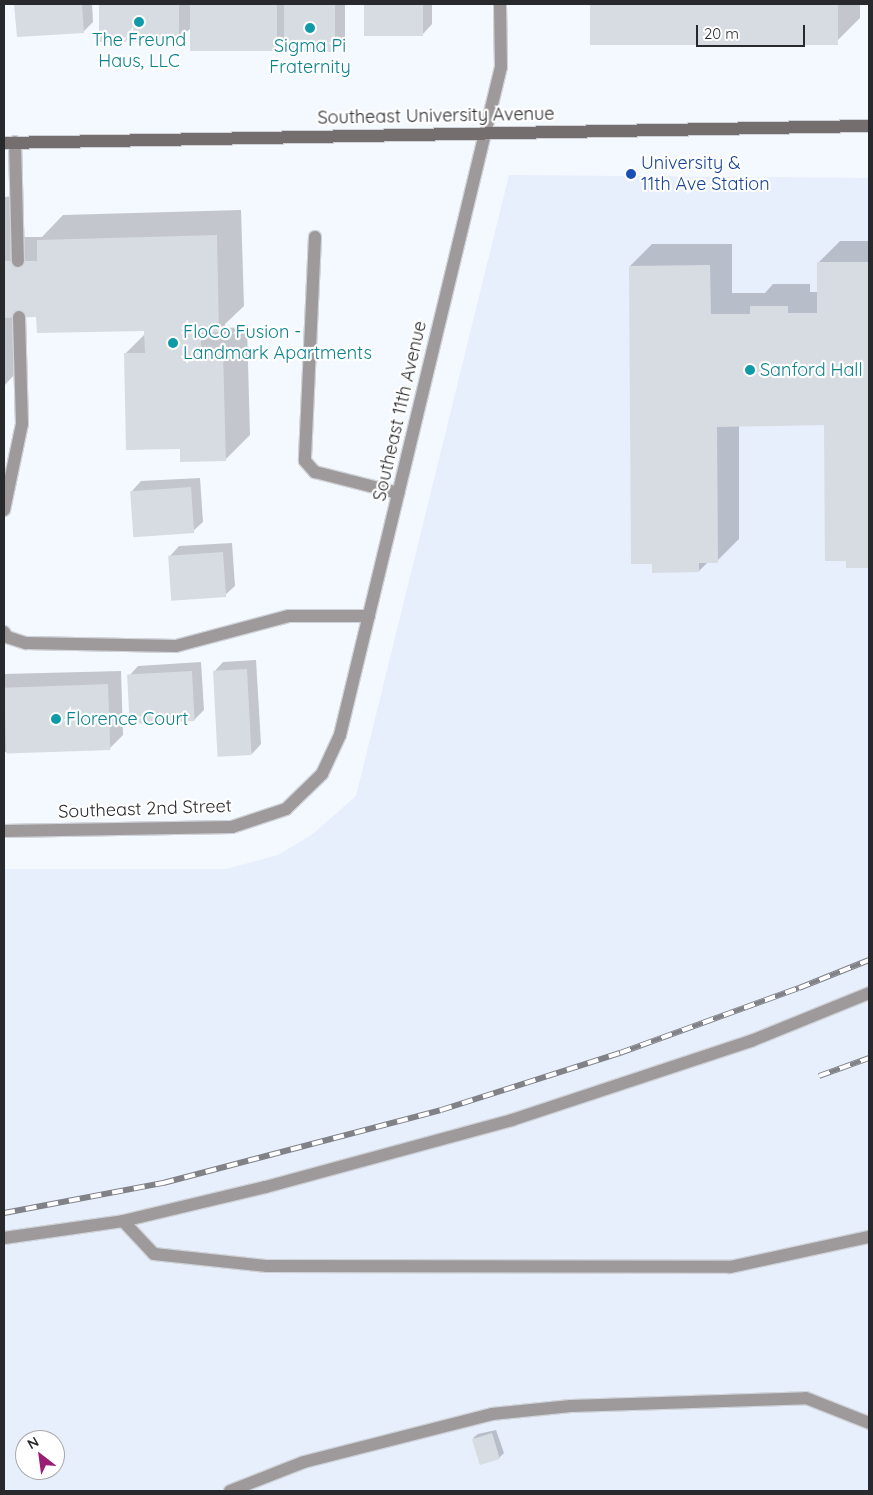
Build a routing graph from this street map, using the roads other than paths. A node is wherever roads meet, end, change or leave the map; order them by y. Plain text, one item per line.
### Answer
1 (500, 4) edge
2 (869, 126) edge
3 (484, 133) junction
4 (9, 142) edge
5 (315, 237) dead end
6 (18, 261) dead end
7 (19, 318) dead end
8 (398, 493) junction
9 (4, 510) edge
10 (369, 616) junction
11 (4, 632) edge
12 (286, 809) joint
13 (4, 830) edge
14 (869, 992) edge
15 (122, 1221) junction
16 (869, 1237) edge
17 (4, 1238) edge
18 (869, 1424) edge
19 (230, 1491) edge

1 - 3 street, Southeast 11th Avenue
2 - 3 main road, Southeast University Avenue
3 - 4 main road, Southeast University Avenue
3 - 8 street, Southeast 11th Avenue
4 - 6 street
5 - 8 street
7 - 9 street
8 - 10 street, Southeast 11th Avenue
10 - 11 street
10 - 12 street, Southeast 11th Avenue
12 - 13 street, Southeast 2nd Street
14 - 15 street
15 - 16 street
15 - 17 street
18 - 19 street

